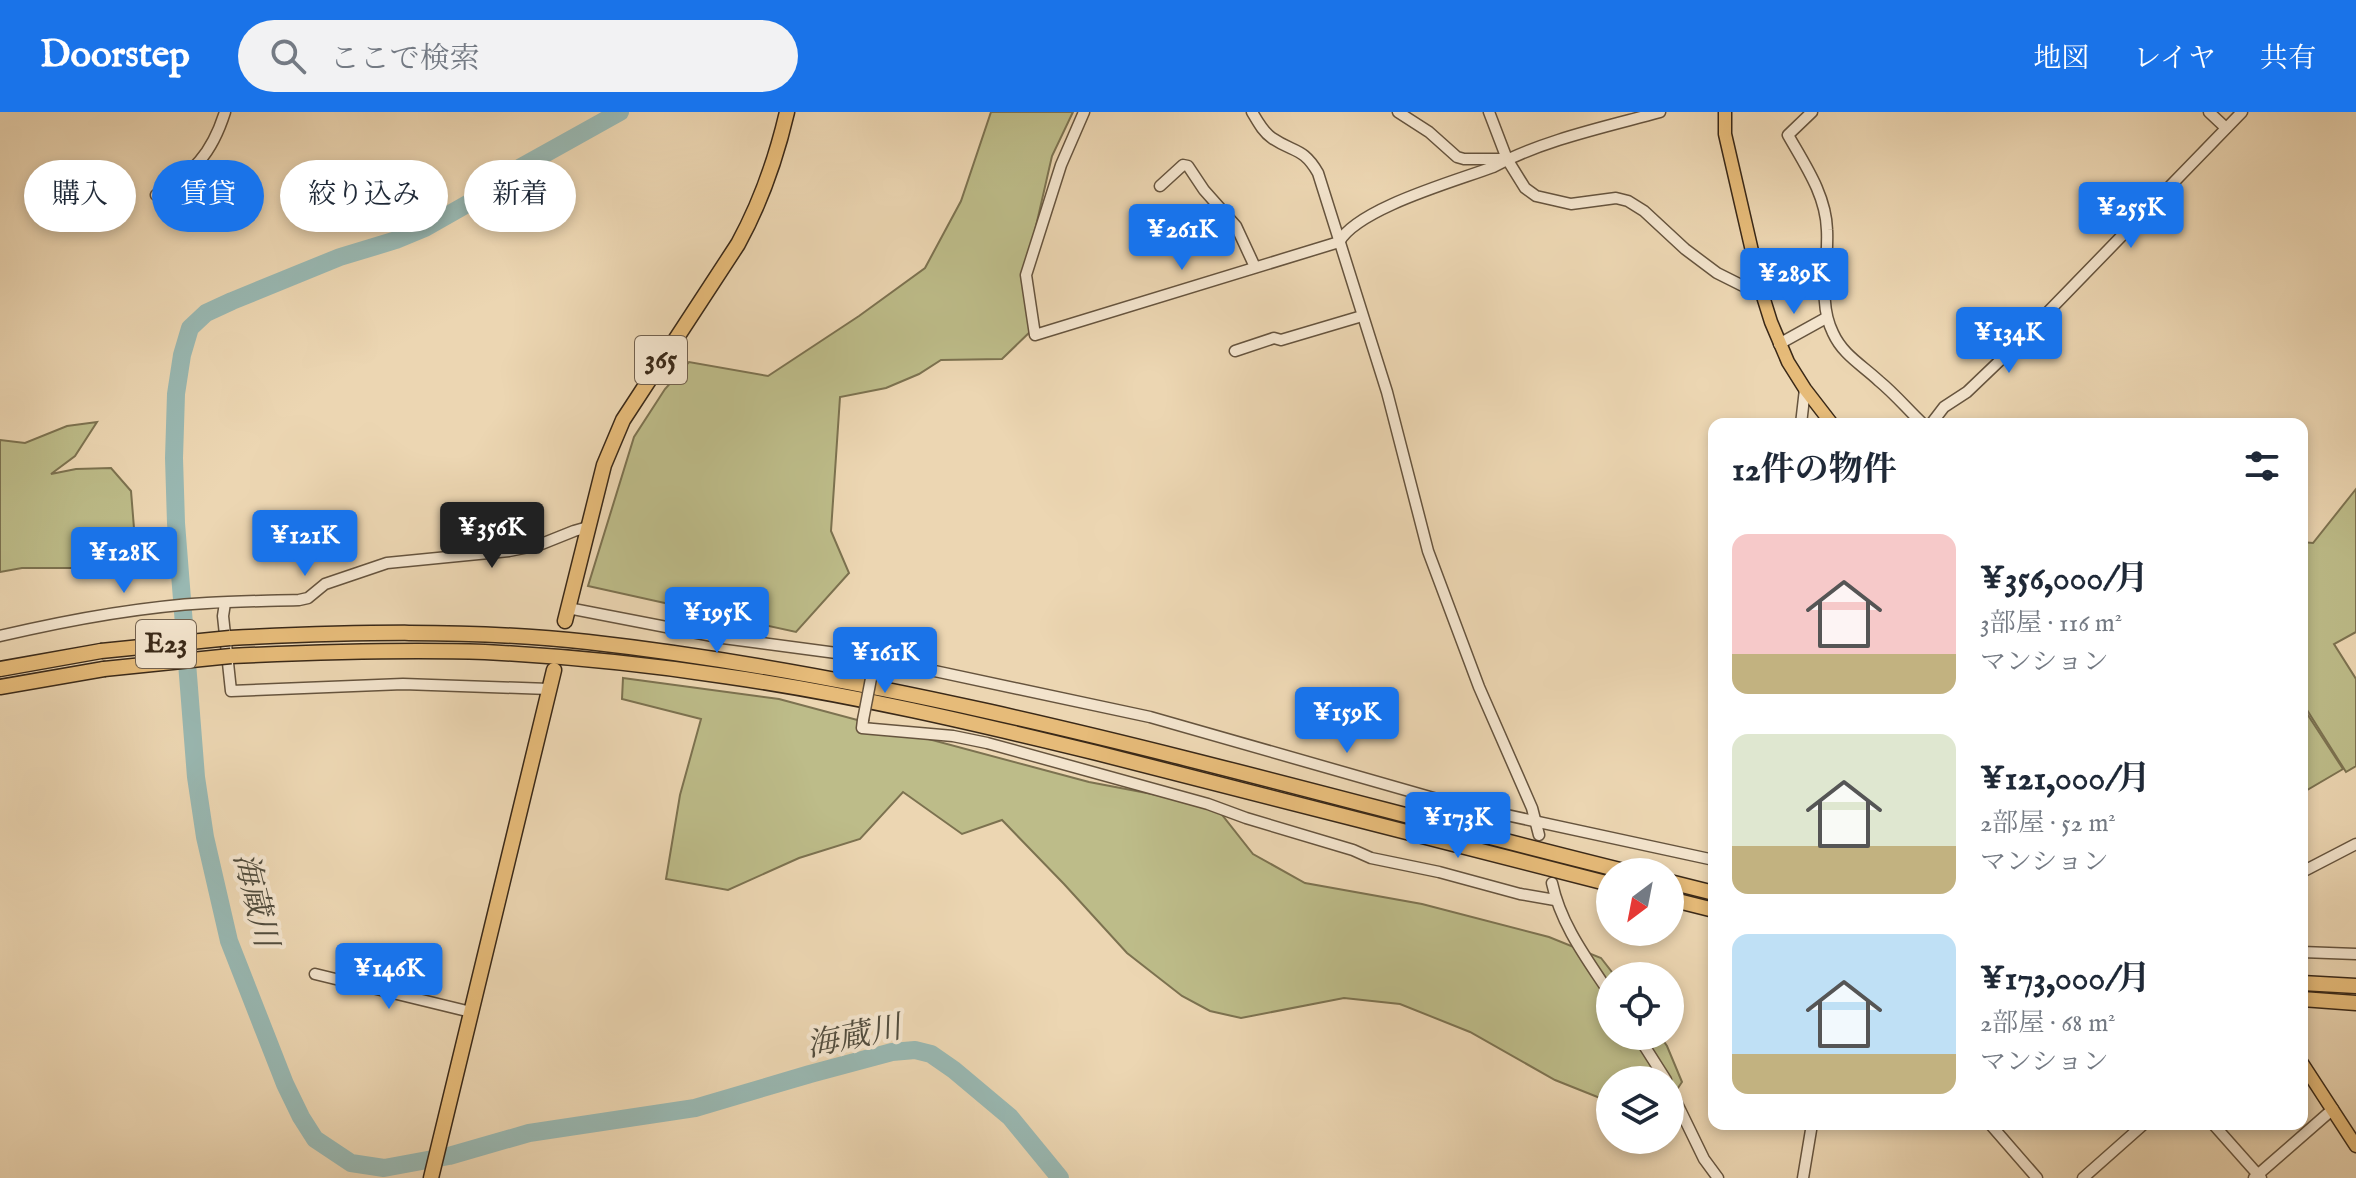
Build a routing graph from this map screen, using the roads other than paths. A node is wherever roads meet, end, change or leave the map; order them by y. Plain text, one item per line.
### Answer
1 (225, 112) edge
2 (787, 112) edge
3 (1084, 112) edge
4 (1252, 112) edge
5 (1398, 112) edge
6 (1489, 112) edge
7 (1660, 112) edge
8 (1725, 112) edge
9 (1812, 112) edge
10 (2209, 112) edge
11 (2242, 112) edge
12 (2226, 128) junction
13 (1507, 159) junction
14 (201, 160) edge
15 (1160, 186) dead end
16 (1339, 242) junction
17 (1255, 267) junction
18 (1761, 290) junction
19 (1362, 316) junction
20 (1826, 318) junction
21 (1779, 344) junction
22 (1235, 351) dead end
23 (1805, 389) junction
24 (1802, 418) edge
25 (1827, 418) edge
26 (1917, 418) edge
27 (1936, 418) edge
28 (588, 527) junction
29 (225, 603) junction
30 (566, 614) joint
31 (0, 636) edge
32 (874, 660) junction
33 (0, 669) edge
34 (554, 670) dead end
35 (0, 687) edge
36 (549, 689) junction
37 (1536, 821) junction
38 (1539, 835) dead end
39 (2356, 844) edge
40 (1708, 859) edge
41 (1596, 864) edge
42 (2308, 869) edge
43 (1596, 880) edge
44 (1552, 883) dead end
45 (1684, 886) edge
46 (1708, 892) edge
47 (1555, 900) junction
48 (1684, 902) edge
49 (1708, 908) edge
50 (2308, 952) edge
51 (2356, 954) edge
52 (1596, 973) edge
53 (315, 974) dead end
54 (2308, 983) edge
55 (2356, 986) edge
56 (2308, 999) edge
57 (2356, 1003) edge
58 (471, 1012) junction
59 (2308, 1072) edge
60 (2333, 1109) junction
61 (1684, 1118) edge
62 (1811, 1130) edge
63 (1995, 1130) edge
64 (2137, 1130) edge
65 (2218, 1130) edge
66 (2356, 1146) edge
67 (2258, 1177) edge
68 (431, 1178) edge
69 (1718, 1178) edge
70 (1803, 1178) edge
71 (2037, 1178) edge
72 (2083, 1178) edge

1 - 14 street
2 - 28 highway, 365
3 - 17 street
4 - 16 street
5 - 13 street
6 - 13 street
7 - 13 street
8 - 18 main road
9 - 20 street
10 - 12 street
11 - 12 street
12 - 27 street
13 - 16 street
13 - 18 street
15 - 17 street
16 - 17 street
16 - 19 street
18 - 21 main road
19 - 22 street
19 - 37 street
20 - 21 street
20 - 26 street
21 - 23 main road
23 - 24 street
23 - 25 main road
28 - 29 street
28 - 30 highway, 365
29 - 31 street
29 - 36 street
30 - 32 street
32 - 37 street
32 - 47 street, bridge
33 - 41 highway, E23, bridge
34 - 36 highway
35 - 43 highway, E23, bridge
36 - 58 highway
37 - 38 street
37 - 40 street
39 - 42 street
44 - 47 street
45 - 46 highway
47 - 52 street
48 - 49 highway
50 - 51 street
53 - 58 street
54 - 55 highway
56 - 57 highway
58 - 68 highway
59 - 60 main road
60 - 66 main road
60 - 67 street
61 - 69 street
62 - 70 street
63 - 71 street
64 - 72 street
65 - 67 street

